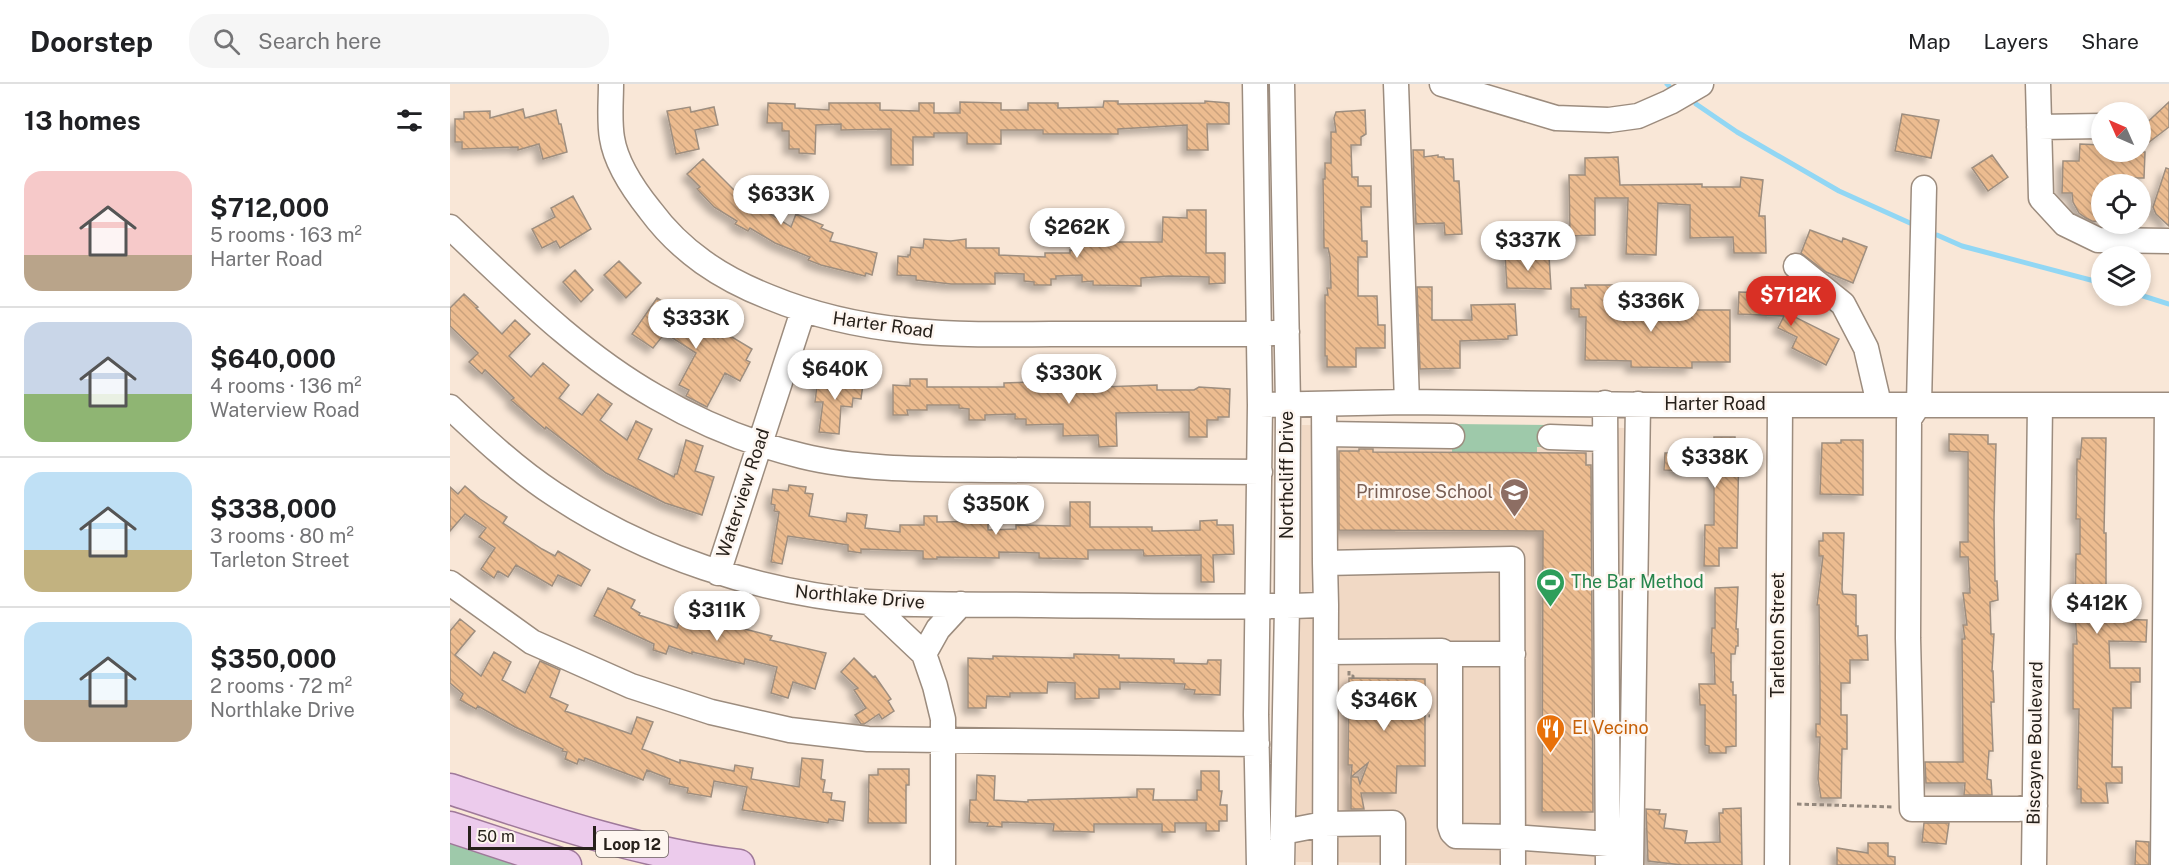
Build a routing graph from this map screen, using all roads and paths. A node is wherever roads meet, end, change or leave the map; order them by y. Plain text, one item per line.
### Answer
1 (611, 84) edge
2 (1256, 84) edge
3 (1282, 84) edge
4 (1396, 84) edge
5 (1442, 84) edge
6 (1701, 84) edge
7 (2038, 84) edge
8 (2091, 126) edge
9 (2039, 127) junction
10 (1924, 188) dead end
11 (450, 227) edge
12 (2169, 242) edge
13 (1796, 266) dead end
14 (803, 311) junction
15 (1287, 332) junction
16 (1258, 334) junction
17 (1407, 402) junction
18 (1605, 403) junction
19 (1288, 404) junction
20 (1324, 404) junction
21 (1638, 404) junction
22 (1879, 404) junction
23 (1260, 405) junction
24 (1780, 405) junction
25 (1919, 405) junction
26 (2040, 405) junction
27 (2168, 405) edge
28 (450, 407) edge
29 (1325, 434) junction
30 (1452, 436) dead end
31 (1550, 437) dead end
32 (1605, 439) junction
33 (759, 444) junction
34 (1260, 472) junction
35 (1325, 563) junction
36 (718, 573) junction
37 (450, 583) edge
38 (869, 602) junction
39 (961, 604) junction
40 (1326, 605) junction
41 (1257, 607) junction
42 (1287, 607) junction
43 (1326, 652) junction
44 (924, 654) junction
45 (1447, 654) junction
46 (1513, 654) junction
47 (1349, 676) dead end
48 (1353, 682) dead end
49 (1421, 716) dead end
50 (1427, 716) dead end
51 (944, 740) junction
52 (1257, 744) junction
53 (1284, 755) junction
54 (1324, 755) junction
55 (455, 786) edge
56 (1778, 804) junction
57 (2035, 806) junction
58 (1912, 809) junction
59 (1324, 824) junction
60 (450, 827) edge
61 (1283, 832) junction
62 (1512, 837) junction
63 (1608, 855) edge
64 (566, 865) edge
65 (739, 865) edge
66 (943, 865) edge
67 (1259, 865) edge
68 (1282, 865) edge
69 (1325, 865) edge
70 (1393, 865) edge
71 (1513, 865) edge
72 (1631, 865) edge
73 (1777, 865) edge
74 (2034, 865) edge
75 (2163, 865) edge

1 - 14 street, Harter Road
2 - 16 street, Northcliff Drive
3 - 15 street, Northcliff Drive
4 - 17 street
5 - 6 street
7 - 9 street
8 - 9 street
9 - 12 street
10 - 25 street
11 - 33 street
13 - 22 street
14 - 16 street, Harter Road
14 - 33 street, Waterview Road
15 - 16 street, Harter Road
15 - 19 street, Northcliff Drive
16 - 23 street, Northcliff Drive
17 - 18 street, Harter Road
17 - 20 street, Harter Road
18 - 21 street, Harter Road
18 - 32 street
19 - 20 street, Harter Road
19 - 23 street, Harter Road
19 - 42 street, Northcliff Drive
20 - 29 street
21 - 24 street, Harter Road
21 - 72 street
22 - 24 street, Harter Road
22 - 25 street, Harter Road
23 - 34 street, Northcliff Drive
24 - 56 street, Tarleton Street
25 - 26 street, Harter Road
25 - 58 street
26 - 27 street, Harter Road
26 - 57 street, Biscayne Boulevard
27 - 75 street
28 - 36 street, Northlake Drive
29 - 30 street
29 - 35 street
31 - 32 street
32 - 63 street
33 - 34 street
33 - 36 street, Waterview Road
34 - 41 street, Northcliff Drive
35 - 40 street
35 - 46 street
36 - 38 street, Northlake Drive
37 - 51 street
38 - 39 street, Northlake Drive
38 - 44 street
39 - 41 street, Northlake Drive
39 - 44 street
40 - 42 street, Northlake Drive
40 - 43 street
41 - 42 street, Northlake Drive
41 - 52 street, Northcliff Drive
42 - 53 street, Northcliff Drive
43 - 45 street
43 - 54 street
44 - 51 street
45 - 46 street
45 - 62 street
46 - 62 street
47 - 48 path
49 - 50 path
51 - 52 street
51 - 66 street
52 - 67 street, Northcliff Drive
53 - 54 street
53 - 61 street, Northcliff Drive
54 - 59 street
55 - 65 main road, Loop 12
56 - 58 path
56 - 73 street, Tarleton Street
57 - 58 street
57 - 74 street, Biscayne Boulevard
59 - 61 street
59 - 69 street
59 - 70 street
60 - 64 main road
61 - 68 street, Northcliff Drive
62 - 63 street
62 - 71 street

